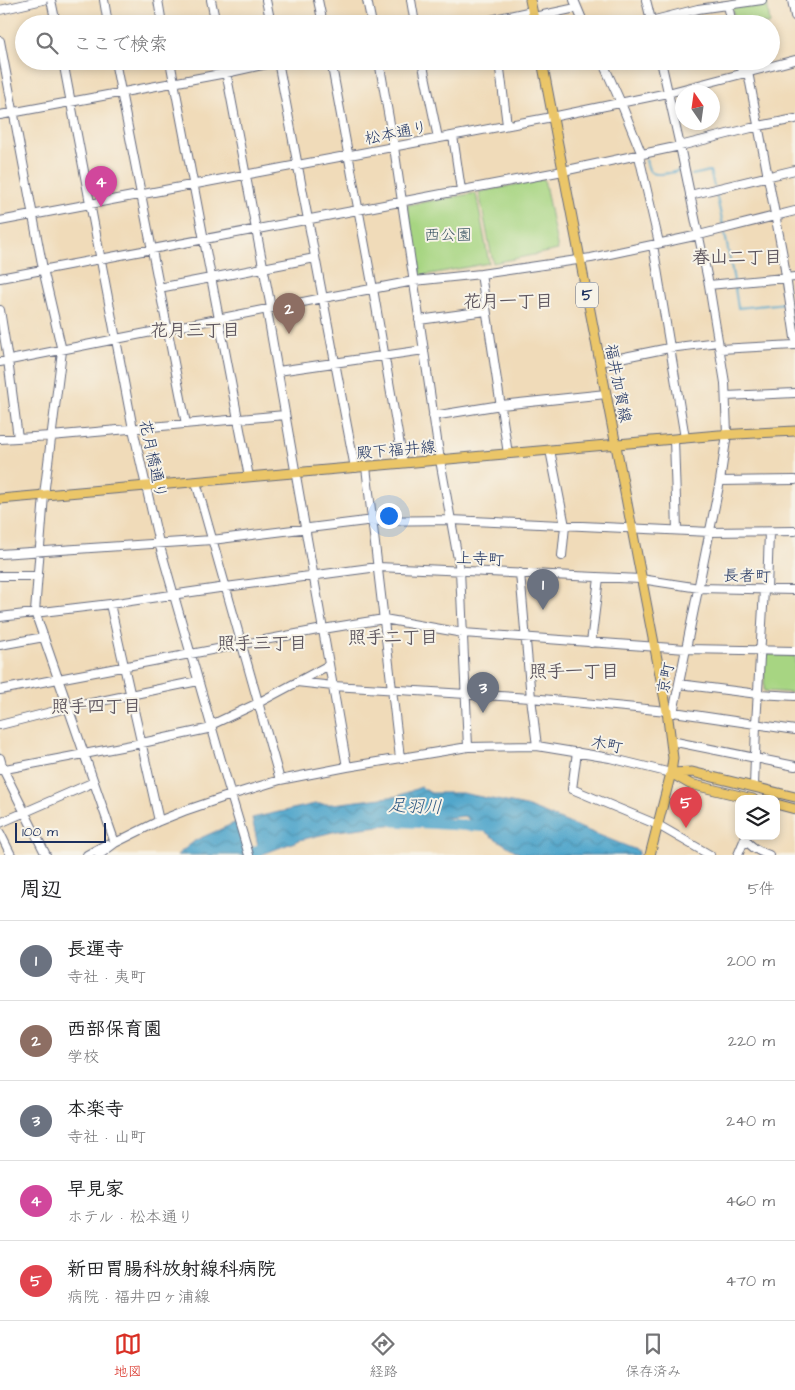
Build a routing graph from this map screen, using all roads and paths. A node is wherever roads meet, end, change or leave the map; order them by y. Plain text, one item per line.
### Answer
1 (43, 0) edge
2 (51, 0) edge
3 (104, 0) edge
4 (158, 0) edge
5 (211, 0) edge
6 (266, 0) edge
7 (318, 0) edge
8 (367, 0) edge
9 (411, 0) edge
10 (530, 0) edge
11 (646, 0) edge
12 (696, 0) edge
13 (762, 0) edge
14 (792, 0) edge
15 (744, 1) edge
16 (575, 4) edge
17 (728, 5) junction
18 (698, 9) junction
19 (0, 10) edge
20 (54, 15) edge
21 (106, 15) edge
22 (160, 15) edge
23 (214, 15) edge
24 (269, 15) edge
25 (321, 15) edge
26 (370, 15) edge
27 (414, 15) edge
28 (534, 15) edge
29 (540, 15) edge
30 (649, 15) edge
31 (676, 15) edge
32 (730, 15) edge
33 (795, 16) edge
34 (0, 41) edge
35 (795, 60) edge
36 (780, 64) edge
37 (65, 70) edge
38 (118, 70) edge
39 (172, 70) edge
40 (226, 70) edge
41 (239, 70) edge
42 (281, 70) edge
43 (332, 70) edge
44 (381, 70) edge
45 (424, 70) edge
46 (500, 70) edge
47 (544, 70) edge
48 (606, 70) edge
49 (662, 70) edge
50 (754, 70) edge
51 (746, 72) junction
52 (226, 73) junction
53 (174, 82) junction
54 (122, 92) junction
55 (668, 93) junction
56 (70, 102) junction
57 (621, 103) junction
58 (14, 112) junction
59 (0, 114) edge
60 (552, 117) junction
61 (795, 118) edge
62 (507, 125) junction
63 (759, 126) junction
64 (452, 136) junction
65 (438, 138) junction
66 (680, 146) junction
67 (394, 147) junction
68 (348, 155) junction
69 (640, 155) junction
70 (298, 165) junction
71 (795, 170) edge
72 (563, 171) junction
73 (246, 174) junction
74 (768, 176) junction
75 (194, 184) junction
76 (461, 190) junction
77 (142, 194) junction
78 (690, 195) junction
79 (402, 202) junction
80 (90, 204) junction
81 (359, 210) junction
82 (795, 212) edge
83 (33, 215) junction
84 (775, 216) junction
85 (308, 220) junction
86 (0, 221) edge
87 (256, 229) junction
88 (698, 235) junction
89 (204, 239) junction
90 (656, 244) junction
91 (152, 249) junction
92 (101, 258) junction
93 (316, 258) junction
94 (580, 260) junction
95 (263, 268) junction
96 (43, 269) junction
97 (480, 274) junction
98 (795, 277) edge
99 (0, 278) edge
100 (211, 278) junction
101 (786, 278) junction
102 (414, 282) junction
103 (709, 285) junction
104 (159, 288) junction
105 (373, 289) junction
106 (323, 298) junction
107 (269, 309) junction
108 (0, 310) edge
109 (486, 311) junction
110 (219, 318) junction
111 (419, 320) junction
112 (166, 328) junction
113 (116, 338) junction
114 (795, 338) edge
115 (719, 345) junction
116 (795, 345) edge
117 (669, 348) junction
118 (424, 350) junction
119 (62, 351) junction
120 (385, 356) junction
121 (4, 361) edge
122 (600, 362) junction
123 (335, 363) junction
124 (278, 371) junction
125 (795, 393) edge
126 (606, 394) junction
127 (726, 396) junction
128 (501, 405) junction
129 (285, 415) junction
130 (433, 416) junction
131 (238, 419) junction
132 (186, 424) junction
133 (133, 429) junction
134 (795, 431) edge
135 (727, 434) junction
136 (51, 436) junction
137 (18, 438) junction
138 (685, 438) junction
139 (0, 439) edge
140 (674, 439) junction
141 (616, 444) junction
142 (550, 450) junction
143 (508, 454) junction
144 (440, 460) junction
145 (403, 463) junction
146 (366, 467) junction
147 (354, 468) junction
148 (296, 473) junction
149 (249, 477) junction
150 (795, 480) edge
151 (720, 481) junction
152 (196, 482) junction
153 (146, 487) junction
154 (44, 495) junction
155 (0, 499) edge
156 (451, 520) junction
157 (373, 521) junction
158 (565, 526) junction
159 (305, 528) junction
160 (632, 529) junction
161 (677, 530) junction
162 (795, 531) edge
163 (710, 532) junction
164 (769, 532) junction
165 (212, 540) junction
166 (159, 543) junction
167 (40, 552) junction
168 (0, 554) edge
169 (562, 556) dead end
170 (378, 567) junction
171 (460, 570) junction
172 (520, 573) junction
173 (0, 576) edge
174 (38, 576) junction
175 (314, 576) junction
176 (599, 578) junction
177 (641, 580) junction
178 (226, 587) junction
179 (699, 588) junction
180 (765, 590) junction
181 (795, 590) edge
182 (174, 594) junction
183 (110, 604) junction
184 (35, 612) junction
185 (0, 617) edge
186 (384, 619) junction
187 (323, 629) junction
188 (463, 634) junction
189 (44, 637) junction
190 (526, 638) junction
191 (591, 643) junction
192 (242, 644) junction
193 (0, 645) edge
194 (654, 647) junction
195 (686, 649) junction
196 (760, 650) junction
197 (795, 651) edge
198 (191, 654) junction
199 (329, 665) junction
200 (124, 667) junction
201 (57, 678) junction
202 (198, 681) junction
203 (297, 682) junction
204 (679, 684) junction
205 (333, 686) junction
206 (392, 689) junction
207 (0, 690) edge
208 (466, 693) junction
209 (758, 694) junction
210 (131, 695) junction
211 (795, 696) edge
212 (531, 698) junction
213 (258, 704) junction
214 (67, 708) junction
215 (670, 712) junction
216 (756, 724) junction
217 (0, 725) edge
218 (212, 727) junction
219 (792, 730) edge
220 (671, 741) junction
221 (142, 743) junction
222 (537, 746) junction
223 (468, 747) junction
224 (576, 752) junction
225 (85, 754) junction
226 (755, 757) junction
227 (0, 758) edge
228 (400, 758) junction
229 (795, 766) edge
230 (347, 767) junction
231 (1, 770) edge
232 (671, 773) junction
233 (280, 780) junction
234 (94, 782) junction
235 (754, 787) junction
236 (736, 795) edge
237 (795, 797) edge
238 (231, 798) junction
239 (780, 805) edge
240 (795, 809) edge
241 (24, 812) junction
242 (159, 821) junction
243 (0, 823) edge
244 (657, 828) junction
245 (0, 833) edge
246 (745, 840) edge
247 (747, 840) edge
248 (114, 841) junction
249 (9, 852) edge
250 (0, 855) edge
251 (46, 855) edge
252 (87, 855) edge
253 (98, 855) edge
254 (249, 855) edge
255 (650, 855) edge
256 (710, 855) edge
257 (738, 855) edge
258 (768, 855) edge

1 - 19 street
2 - 20 street
3 - 21 street
4 - 22 street
5 - 23 street
6 - 24 street
7 - 25 street
8 - 26 street
9 - 27 street
10 - 28 main road
11 - 30 street
12 - 18 street
13 - 15 street
14 - 33 street
15 - 17 street
16 - 29 street
17 - 18 street
17 - 32 street
18 - 31 street
34 - 58 street
35 - 36 street, 松本通り
37 - 56 street, 花月橋通り
38 - 54 street
39 - 53 street
40 - 52 street
41 - 52 street
42 - 70 street
43 - 68 street
44 - 67 street
45 - 65 street
46 - 62 street
47 - 60 main road, 福井加賀線 / 5
48 - 57 street
49 - 55 street, 京町
50 - 51 street, 松本通り
51 - 55 street, 松本通り
51 - 63 street
52 - 53 street
52 - 73 street
53 - 54 street
53 - 75 street
54 - 56 street
54 - 77 street
55 - 57 street, 松本通り
55 - 66 street, 京町
56 - 58 street
56 - 80 street, 花月橋通り
57 - 60 street, 松本通り
57 - 69 street
58 - 59 street
58 - 83 street
60 - 62 street, 松本通り
60 - 72 main road, 福井加賀線 / 5
61 - 63 street
62 - 64 street, 松本通り
63 - 66 street
63 - 74 street
64 - 65 street, 松本通り
64 - 76 street
65 - 67 street, 松本通り
66 - 69 street
66 - 78 street, 京町
67 - 68 street, 松本通り
67 - 79 street
68 - 70 street, 松本通り
68 - 81 street
69 - 72 street
69 - 90 street
70 - 73 street, 松本通り
70 - 85 street
71 - 74 street
72 - 76 street
72 - 94 main road, 福井加賀線 / 5
73 - 75 street, 松本通り
73 - 87 street
74 - 78 street
74 - 84 street
75 - 77 street, 松本通り
75 - 89 street
76 - 79 street
77 - 80 street, 松本通り
77 - 91 street
78 - 88 street, 京町
79 - 81 street
79 - 102 street
80 - 83 street, 松本通り
80 - 92 street, 花月橋通り
81 - 85 street
81 - 105 street
82 - 84 street
83 - 86 street, 松本通り
83 - 96 street
84 - 88 street
84 - 101 street
85 - 87 street
85 - 93 street
87 - 89 street
87 - 95 street
88 - 90 street
88 - 103 street, 京町
89 - 91 street
89 - 100 street
90 - 94 street
90 - 117 street
91 - 92 street
91 - 104 street
92 - 96 street
92 - 113 street, 花月橋通り
93 - 95 street
93 - 106 street
94 - 97 street
94 - 122 main road, 福井加賀線 / 5
95 - 100 street
95 - 107 street
96 - 99 street
96 - 119 street
97 - 102 street
97 - 109 street
98 - 101 street
100 - 104 street
100 - 110 street
101 - 103 street
101 - 114 street
102 - 105 street
102 - 111 street
103 - 115 street, 京町
104 - 112 street
105 - 106 street
105 - 120 street
106 - 107 street
106 - 123 street
107 - 110 street
107 - 124 street
108 - 121 street
109 - 111 street
109 - 128 street
110 - 112 street
110 - 131 street
111 - 118 street
112 - 113 street
112 - 132 street
113 - 119 street
113 - 133 street, 花月橋通り
115 - 116 street
115 - 117 street
115 - 127 street, 京町
117 - 122 street
117 - 138 street
118 - 120 street
118 - 130 street
119 - 121 street
119 - 136 street
120 - 123 street
120 - 145 street
121 - 137 street
122 - 126 main road, 福井加賀線 / 5
123 - 124 street
123 - 147 street
124 - 129 street
125 - 127 street
126 - 128 street
126 - 141 main road, 福井加賀線 / 5
127 - 135 street, 京町
128 - 130 street
128 - 143 street
129 - 131 street
129 - 148 street
130 - 144 street
131 - 132 street
131 - 149 street
132 - 133 street
133 - 136 street
133 - 153 street, 花月橋通り
134 - 135 main road, 殿下福井線
135 - 138 main road, 殿下福井線
135 - 151 street, 京町
136 - 137 street
136 - 154 street
137 - 139 street
138 - 140 main road, 殿下福井線
140 - 141 main road, 殿下福井線
140 - 161 street
141 - 142 main road, 殿下福井線
141 - 160 main road, 福井加賀線 / 5
142 - 143 main road, 殿下福井線
142 - 158 street
143 - 144 main road, 殿下福井線
144 - 145 main road, 殿下福井線
144 - 156 street
145 - 146 main road, 殿下福井線
146 - 147 main road, 殿下福井線
146 - 157 street
147 - 148 main road, 殿下福井線
148 - 149 main road, 殿下福井線
148 - 159 street
149 - 152 main road, 殿下福井線
150 - 151 street
151 - 163 street, 京町
152 - 153 main road, 殿下福井線
152 - 165 street
153 - 154 main road, 殿下福井線
153 - 166 street, 花月橋通り
154 - 155 main road, 殿下福井線
154 - 167 street
156 - 157 street
156 - 158 street
156 - 171 street
157 - 159 street
157 - 170 street
158 - 160 street
158 - 169 street
159 - 165 street
159 - 175 street
160 - 161 street
160 - 177 main road, 福井加賀線 / 5
161 - 163 street
162 - 164 street
163 - 164 street
163 - 179 street, 京町
164 - 180 street
165 - 166 street
165 - 178 street
166 - 167 street
166 - 182 street, 花月橋通り
167 - 168 street
167 - 174 street
170 - 171 street, 上寺町
170 - 175 street, 上寺町
170 - 186 street
171 - 172 street, 上寺町
171 - 188 street
172 - 176 street, 上寺町
172 - 190 street
173 - 174 street
174 - 184 street
175 - 178 street, 上寺町
175 - 187 street
176 - 177 street, 上寺町
176 - 191 street
177 - 179 street, 上寺町
177 - 194 main road, 福井加賀線 / 5
178 - 182 street, 上寺町
178 - 192 street
179 - 180 street, 長者町
179 - 195 street, 京町
180 - 181 street, 長者町
180 - 196 street
182 - 183 street, 上寺町
182 - 198 street, 花月橋通り
183 - 184 street, 上寺町
183 - 200 street
184 - 185 street, 上寺町
184 - 189 street
186 - 187 street
186 - 188 street
186 - 206 street
187 - 192 street
187 - 199 street
188 - 190 street
188 - 208 street
189 - 193 street
189 - 201 street
190 - 191 street
190 - 212 street
191 - 194 street
192 - 198 street
192 - 213 street
194 - 195 street
194 - 215 main road, 福井加賀線 / 5
195 - 196 street
195 - 204 street, 京町
196 - 197 street
196 - 209 street
198 - 200 street
198 - 202 street, 花月橋通り
199 - 203 street
199 - 205 street
200 - 201 street
200 - 210 street
201 - 207 street
201 - 214 street
202 - 210 street
202 - 218 street, 花月橋通り
203 - 205 street
203 - 213 street
204 - 209 street
204 - 215 street, 京町
205 - 206 street
205 - 230 street
206 - 208 street
206 - 228 street
208 - 212 street
208 - 223 street
209 - 211 street
209 - 216 street
210 - 214 street
210 - 221 street
212 - 215 street
212 - 222 street
213 - 218 street
213 - 233 street
214 - 217 street
214 - 225 street
215 - 216 street
215 - 220 main road, 京町 / 5
216 - 219 street
216 - 226 street
218 - 221 street
218 - 238 street, 花月橋通り
220 - 226 street
220 - 232 main road, 京町 / 5
221 - 225 street
221 - 242 street
222 - 223 street, 木町
222 - 224 street, 木町
223 - 228 street, 木町
224 - 232 street, 木町
224 - 244 street
225 - 231 street
225 - 234 street
226 - 229 street
226 - 235 street
227 - 231 street
228 - 230 street, 木町
230 - 233 street, 木町
231 - 241 street
232 - 235 main road
232 - 236 main road
232 - 244 main road, 京町
233 - 238 street, 木町
234 - 241 street
234 - 248 street
235 - 237 main road
238 - 242 street, 木町
238 - 254 street, 花月橋通り
239 - 240 main road
241 - 243 street
241 - 251 street
242 - 248 street, 木町
244 - 255 main road, 京町
244 - 256 street
245 - 249 street
246 - 257 street
247 - 258 street
248 - 252 street
248 - 253 street
249 - 250 street

